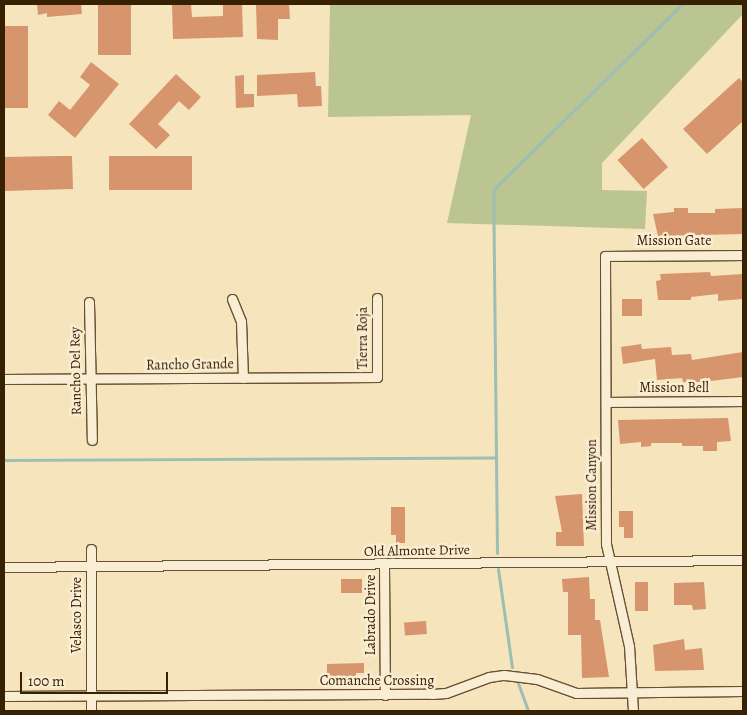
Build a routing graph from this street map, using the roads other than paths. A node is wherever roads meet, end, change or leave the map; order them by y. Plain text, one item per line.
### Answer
1 (743, 255) edge
2 (605, 256) joint
3 (377, 298) dead end
4 (232, 299) dead end
5 (88, 302) dead end
6 (377, 377) joint
7 (243, 378) junction
8 (90, 379) junction
9 (4, 380) edge
10 (743, 401) edge
11 (606, 402) junction
12 (92, 440) dead end
13 (91, 549) dead end
14 (743, 560) edge
15 (608, 561) junction
16 (384, 565) junction
17 (4, 567) edge
18 (91, 567) junction
19 (743, 691) edge
20 (632, 693) junction
21 (91, 695) junction
22 (385, 695) junction
23 (4, 696) edge
24 (91, 711) edge
25 (632, 711) edge

1 - 2 street, Mission Gate
2 - 11 street, Mission Canyon
3 - 6 street, Tierra Roja
4 - 7 street
5 - 8 street, Rancho Del Rey
6 - 7 street, Rancho Grande
7 - 8 street, Rancho Grande
8 - 9 street, Rancho Grande
8 - 12 street, Rancho Del Rey
10 - 11 street, Mission Bell
11 - 15 street, Mission Canyon
13 - 18 street, Velasco Drive
14 - 15 street, Old Almonte Drive
15 - 16 street, Old Almonte Drive
15 - 20 street, Mission Canyon
16 - 18 street, Old Almonte Drive
16 - 22 street, Labrado Drive
17 - 18 street, Old Almonte Drive
18 - 21 street, Velasco Drive
19 - 20 street, Comanche Crossing
20 - 22 street, Comanche Crossing
20 - 25 street, Mission Canyon
21 - 22 street, Comanche Crossing
21 - 23 street, Comanche Crossing
21 - 24 street, Velasco Drive

